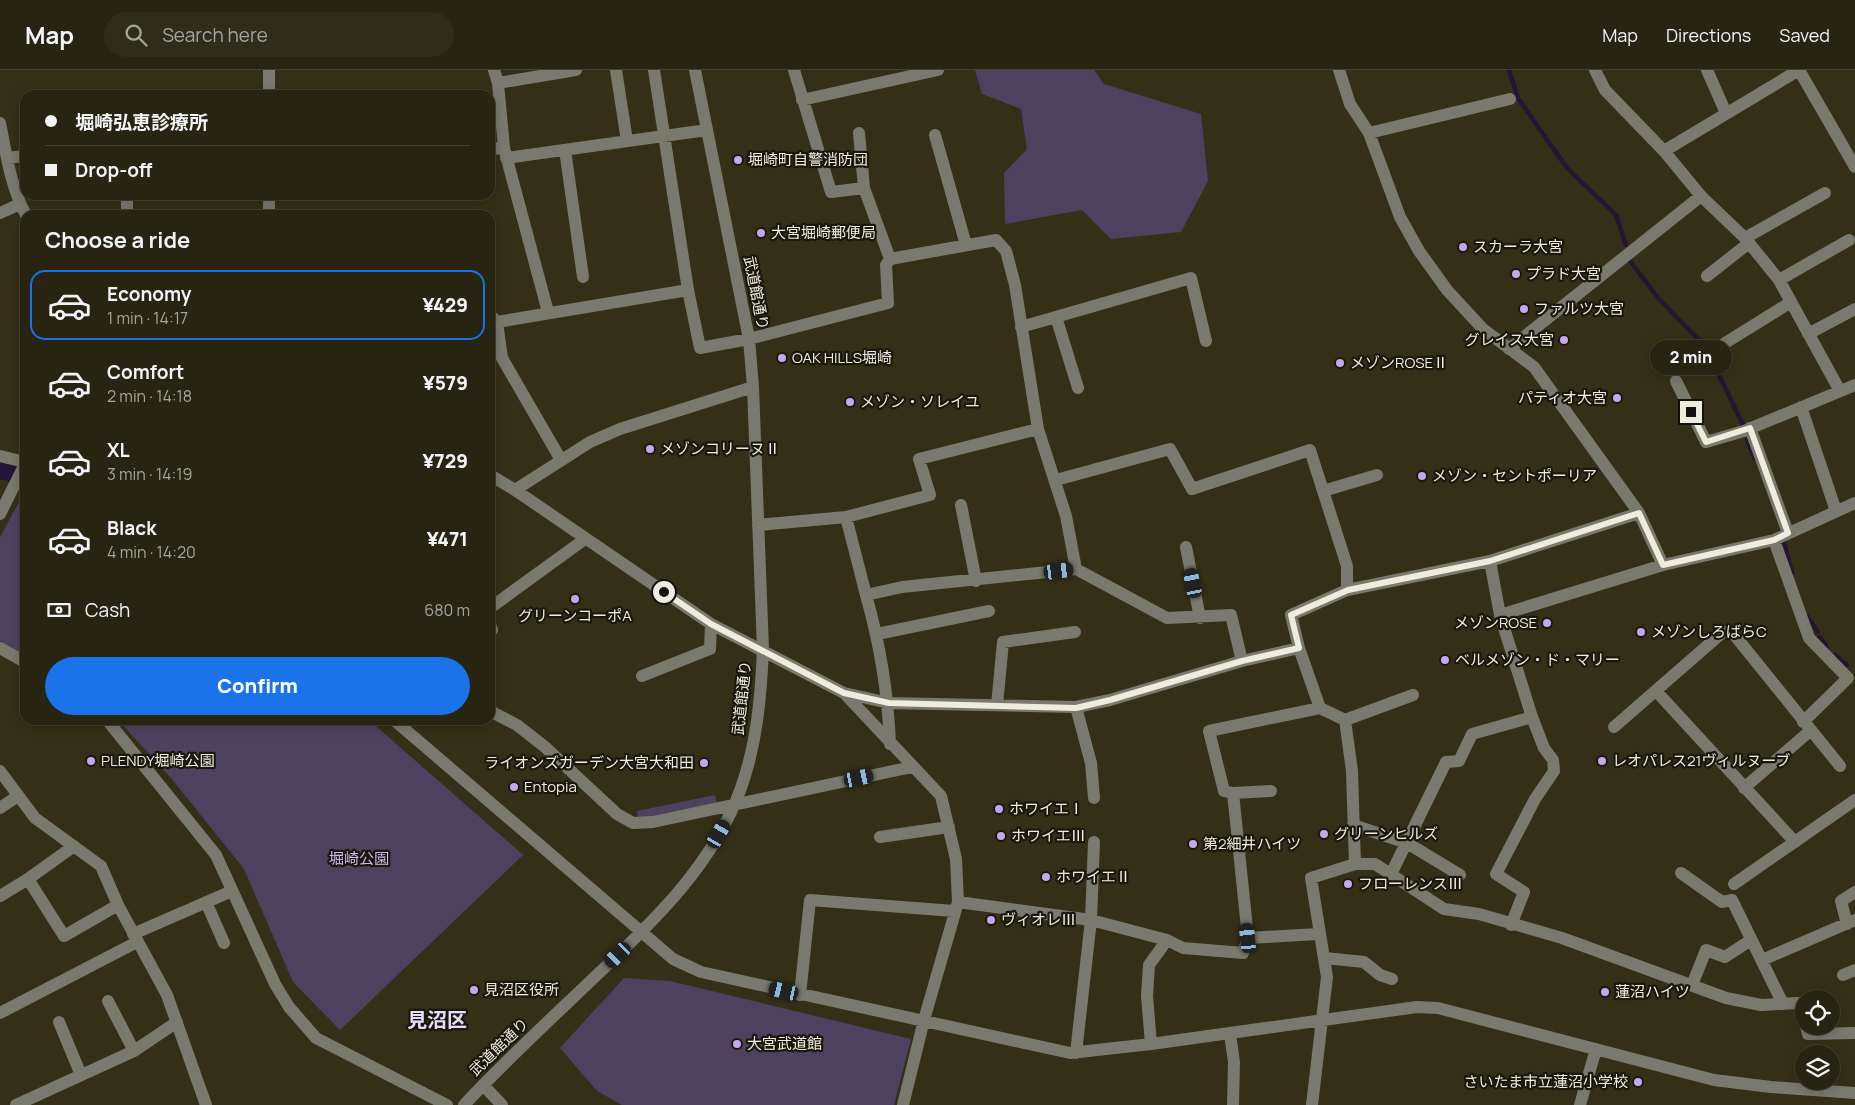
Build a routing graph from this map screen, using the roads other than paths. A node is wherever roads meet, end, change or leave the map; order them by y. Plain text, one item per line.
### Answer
1 (269, 70) edge
2 (494, 70) edge
3 (576, 70) edge
4 (616, 70) edge
5 (654, 70) edge
6 (695, 70) edge
7 (794, 70) edge
8 (938, 70) edge
9 (1339, 70) edge
10 (1595, 70) edge
11 (1707, 70) edge
12 (1799, 70) edge
13 (498, 83) junction
14 (269, 90) edge
15 (1510, 99) dead end
16 (802, 100) junction
17 (1726, 113) junction
18 (0, 123) edge
19 (707, 130) junction
20 (859, 133) dead end
21 (1369, 133) junction
22 (935, 135) dead end
23 (665, 136) junction
24 (627, 141) junction
25 (495, 150) edge
26 (565, 150) junction
27 (1664, 151) junction
28 (505, 153) junction
29 (20, 157) edge
30 (7, 158) junction
31 (1855, 167) edge
32 (5, 171) edge
33 (864, 188) junction
34 (1826, 192) dead end
35 (1701, 196) junction
36 (22, 209) edge
37 (0, 213) edge
38 (1849, 240) dead end
39 (1747, 241) junction
40 (966, 245) junction
41 (890, 259) junction
42 (1707, 276) dead end
43 (583, 277) dead end
44 (1779, 280) junction
45 (688, 290) junction
46 (1791, 302) junction
47 (1855, 309) edge
48 (548, 312) junction
49 (1056, 317) junction
50 (495, 320) edge
51 (1021, 327) junction
52 (495, 328) edge
53 (1808, 334) junction
54 (749, 339) junction
55 (1206, 341) dead end
56 (1724, 343) dead end
57 (1509, 349) junction
58 (1676, 381) dead end
59 (1855, 385) edge
60 (752, 387) junction
61 (1078, 388) dead end
62 (1840, 391) junction
63 (1801, 407) junction
64 (1750, 428) junction
65 (1038, 429) junction
66 (0, 456) edge
67 (561, 460) junction
68 (20, 462) edge
69 (20, 473) edge
70 (1377, 474) dead end
71 (495, 478) edge
72 (1056, 480) junction
73 (515, 490) junction
74 (1323, 491) junction
75 (1855, 503) edge
76 (960, 505) dead end
77 (1836, 511) junction
78 (1639, 513) junction
79 (0, 514) edge
80 (846, 517) junction
81 (758, 525) junction
82 (1788, 533) junction
83 (585, 539) junction
84 (1774, 540) junction
85 (1186, 547) dead end
86 (1490, 561) junction
87 (1663, 565) junction
88 (1076, 568) junction
89 (976, 581) junction
90 (1348, 590) junction
91 (866, 595) junction
92 (495, 604) edge
93 (988, 611) dead end
94 (1500, 615) junction
95 (1200, 618) junction
96 (711, 624) junction
97 (1075, 632) dead end
98 (877, 634) junction
99 (0, 648) edge
100 (1299, 648) junction
101 (763, 649) junction
102 (20, 659) edge
103 (1242, 661) junction
104 (642, 676) dead end
105 (1656, 691) junction
106 (844, 693) junction
107 (1413, 695) dead end
108 (889, 703) junction
109 (998, 704) junction
110 (1076, 708) junction
111 (1320, 708) junction
112 (495, 714) edge
113 (1532, 717) junction
114 (1346, 720) junction
115 (112, 725) edge
116 (400, 725) edge
117 (1807, 726) junction
118 (1614, 727) dead end
119 (890, 744) junction
120 (1840, 766) dead end
121 (912, 767) junction
122 (0, 771) edge
123 (1744, 788) junction
124 (1271, 791) dead end
125 (1233, 794) junction
126 (18, 796) junction
127 (1094, 798) dead end
128 (1855, 800) edge
129 (734, 804) junction
130 (0, 808) edge
131 (1353, 826) junction
132 (949, 827) junction
133 (880, 837) dead end
134 (1094, 842) dead end
135 (1795, 842) junction
136 (1407, 843) junction
137 (74, 846) junction
138 (1354, 864) junction
139 (1681, 873) dead end
140 (1391, 874) junction
141 (1460, 875) dead end
142 (28, 879) junction
143 (1734, 884) dead end
144 (232, 891) junction
145 (1855, 892) edge
146 (0, 896) edge
147 (206, 902) junction
148 (118, 905) junction
149 (956, 906) junction
150 (1091, 920) junction
151 (1851, 922) edge
152 (1511, 925) junction
153 (642, 931) junction
154 (1318, 934) junction
155 (135, 938) junction
156 (1248, 938) junction
157 (1166, 940) junction
158 (1751, 940) junction
159 (224, 943) dead end
160 (1325, 958) junction
161 (1762, 960) junction
162 (1392, 979) dead end
163 (1692, 985) junction
164 (800, 994) junction
165 (108, 1001) dead end
166 (1795, 1003) edge
167 (1783, 1004) junction
168 (0, 1013) edge
169 (924, 1020) junction
170 (1322, 1020) junction
171 (59, 1022) dead end
172 (177, 1022) junction
173 (1840, 1033) edge
174 (1855, 1033) edge
175 (1230, 1034) junction
176 (1151, 1044) junction
177 (1596, 1049) junction
178 (134, 1051) junction
179 (1076, 1053) junction
180 (81, 1075) junction
181 (483, 1085) junction
182 (1855, 1094) edge
183 (202, 1104) edge
184 (16, 1105) edge
185 (447, 1105) edge
186 (464, 1105) edge
187 (502, 1105) edge
188 (903, 1105) edge
189 (1233, 1105) edge
190 (1312, 1105) edge
191 (1580, 1105) edge

1 - 14 street
2 - 13 street
3 - 13 street
4 - 24 street
5 - 23 street
6 - 19 street, 武道館通り
7 - 16 street
8 - 16 street
9 - 21 street
10 - 27 street
11 - 17 street
12 - 17 street
12 - 31 street
13 - 28 street
15 - 21 street
16 - 33 street
17 - 27 street
18 - 30 street
19 - 23 street
19 - 54 street, 武道館通り
20 - 33 street
21 - 57 street
22 - 40 street
23 - 24 street
23 - 45 street
24 - 26 street
25 - 28 street
26 - 28 street
26 - 43 street
27 - 35 street
28 - 48 street
29 - 30 street
30 - 32 street
32 - 36 street
33 - 41 street
34 - 39 street
35 - 39 street
35 - 57 street
36 - 37 street
38 - 44 street
39 - 42 street
39 - 44 street
40 - 41 street
40 - 51 street
41 - 54 street
44 - 46 street
45 - 48 street
45 - 54 street
46 - 53 street
46 - 56 street
47 - 53 street
48 - 50 street
49 - 51 street
49 - 55 street
49 - 61 street
51 - 65 street
52 - 67 street
53 - 62 street
54 - 60 street, 武道館通り
57 - 78 street
58 - 64 street
59 - 62 street
60 - 67 street
60 - 81 street, 武道館通り
62 - 63 street
63 - 64 street
63 - 77 street
64 - 82 street
65 - 72 street
65 - 80 street
66 - 68 street
67 - 73 street
69 - 79 street
70 - 74 street
71 - 73 street
72 - 74 street
72 - 88 street
73 - 83 street
74 - 90 street
75 - 77 street
76 - 89 street
77 - 82 street
78 - 86 street
78 - 87 street
80 - 81 street
80 - 91 street
81 - 101 street, 武道館通り
82 - 84 street
83 - 92 street
83 - 96 street
84 - 87 street
84 - 117 street
85 - 95 street
86 - 90 street
86 - 94 street
87 - 94 street
88 - 89 street
88 - 95 street
89 - 91 street
90 - 100 street
91 - 98 street
93 - 98 street
94 - 113 street
95 - 103 street
96 - 101 street
96 - 104 street
97 - 109 street
98 - 108 street
99 - 102 street
100 - 103 street
100 - 111 street
101 - 106 street
101 - 129 street, 武道館通り
103 - 110 street
105 - 117 street
105 - 118 street
105 - 123 street
106 - 108 street
106 - 119 street
107 - 114 street
108 - 109 street
108 - 119 street
109 - 110 street
110 - 127 street
111 - 114 street
111 - 125 street
112 - 129 street
113 - 136 street
113 - 152 street
114 - 131 street
115 - 144 street
116 - 153 street
117 - 120 street
117 - 123 street
119 - 121 street
121 - 129 street
121 - 132 street
122 - 126 street
123 - 135 street
124 - 125 street
125 - 156 street
126 - 130 street
126 - 137 street
128 - 135 street
129 - 153 street, 武道館通り
131 - 136 street
131 - 138 street
132 - 133 street
132 - 149 street
134 - 150 street
135 - 143 street
136 - 140 street
136 - 141 street
137 - 142 street
137 - 148 street
138 - 140 street
138 - 154 street
139 - 158 street
140 - 152 street
142 - 146 street
142 - 148 street
144 - 147 street
144 - 185 street
145 - 151 street
147 - 155 street
147 - 159 street
148 - 155 street
149 - 150 street
149 - 164 street
149 - 169 street
150 - 157 street
150 - 179 street
151 - 161 street
152 - 163 street
153 - 164 street
153 - 181 street, 武道館通り
154 - 156 street
154 - 160 street
155 - 168 street
155 - 172 street
156 - 157 street
157 - 176 street
158 - 161 street
158 - 163 street
160 - 162 street
160 - 170 street
161 - 167 street
163 - 167 street
164 - 169 street
165 - 178 street
166 - 167 street
169 - 179 street
169 - 188 street
170 - 175 street
170 - 177 street
170 - 190 street
171 - 180 street
172 - 178 street
172 - 183 street
173 - 174 street
175 - 176 street
175 - 189 street
176 - 179 street
177 - 182 street
177 - 191 street
178 - 180 street
180 - 184 street
181 - 186 street, 武道館通り
181 - 187 street

